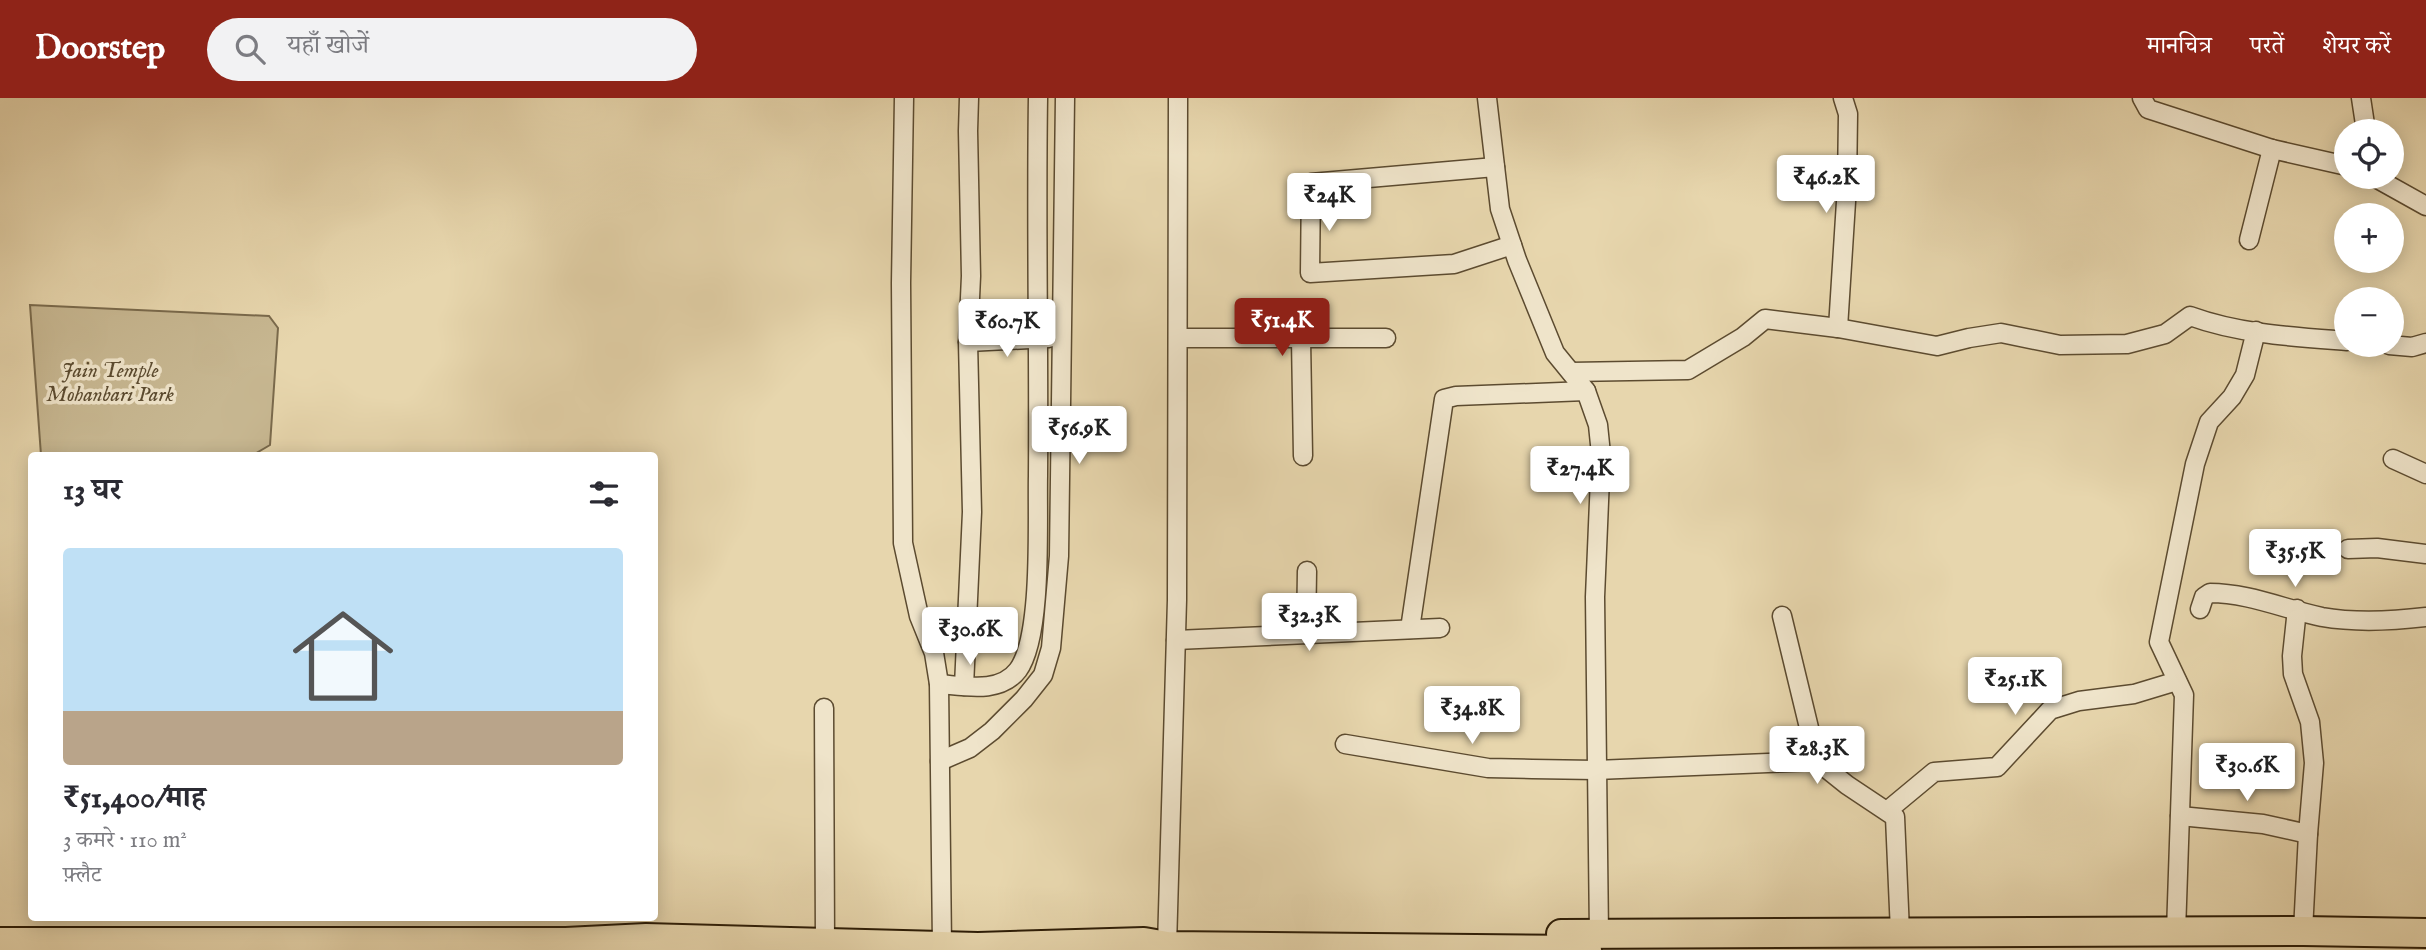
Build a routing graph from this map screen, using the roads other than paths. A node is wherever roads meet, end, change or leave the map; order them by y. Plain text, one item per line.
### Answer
1 (904, 98) edge
2 (969, 98) edge
3 (1038, 98) edge
4 (1065, 98) edge
5 (1178, 98) edge
6 (1487, 98) edge
7 (1843, 98) edge
8 (2142, 98) edge
9 (2361, 98) edge
10 (2364, 119) edge
11 (1051, 134) junction
12 (2272, 149) junction
13 (2334, 163) edge
14 (1495, 167) junction
15 (2396, 189) edge
16 (2426, 206) edge
17 (2249, 240) dead end
18 (1512, 245) junction
19 (1838, 328) junction
20 (2256, 331) junction
21 (1051, 338) junction
22 (1178, 338) junction
23 (1386, 338) dead end
24 (1301, 339) junction
25 (2334, 340) edge
26 (968, 342) junction
27 (2426, 343) edge
28 (2404, 346) edge
29 (1571, 372) junction
30 (1586, 391) junction
31 (1303, 456) dead end
32 (2393, 459) dead end
33 (2426, 474) edge
34 (2348, 549) dead end
35 (2426, 554) edge
36 (1048, 557) junction
37 (1307, 571) dead end
38 (2200, 609) dead end
39 (2297, 609) junction
40 (1782, 616) dead end
41 (2426, 617) edge
42 (1440, 628) dead end
43 (1410, 629) junction
44 (1306, 634) junction
45 (1176, 640) junction
46 (2177, 681) junction
47 (939, 684) junction
48 (964, 686) junction
49 (1014, 691) junction
50 (824, 708) dead end
51 (1345, 744) dead end
52 (940, 761) junction
53 (1817, 761) junction
54 (1596, 770) junction
55 (1887, 811) junction
56 (2180, 816) junction
57 (2308, 834) junction
58 (0, 926) edge
59 (2304, 931) junction
60 (1900, 932) junction
61 (2426, 933) edge
62 (607, 938) junction
63 (1159, 940) junction
64 (2177, 941) edge
65 (0, 942) edge
66 (1593, 942) edge
67 (825, 943) junction
68 (646, 944) edge
69 (405, 946) edge
70 (942, 946) junction
71 (2426, 949) edge

1 - 47 street
2 - 26 street
3 - 11 street
4 - 11 street
5 - 22 street
6 - 14 street
7 - 19 street
8 - 12 street
9 - 10 street
11 - 21 street
11 - 21 street
12 - 13 street
12 - 17 street
14 - 18 street
14 - 18 street
15 - 16 street
18 - 29 street
19 - 20 street
19 - 29 street
20 - 25 street
20 - 46 street
21 - 26 street
21 - 36 street
22 - 24 street
22 - 45 street
23 - 24 street
24 - 31 street
26 - 48 street
27 - 28 street
29 - 30 street
30 - 43 street
30 - 54 street
32 - 33 street
34 - 35 street
36 - 49 street
36 - 49 street
37 - 44 street
38 - 39 street
39 - 41 street
39 - 57 street
40 - 53 street
42 - 43 street
43 - 44 street
44 - 45 street
45 - 63 street
46 - 55 street
46 - 56 street
47 - 48 street
47 - 52 street
48 - 49 street
49 - 52 street
50 - 67 street
51 - 54 street
52 - 70 street
53 - 54 street
53 - 55 street
54 - 66 street
55 - 60 street
56 - 57 street
56 - 64 street
57 - 59 street
58 - 62 main road
59 - 61 main road
59 - 64 main road
60 - 64 main road
60 - 66 main road
62 - 68 main road
62 - 69 main road
63 - 66 main road
63 - 70 main road
64 - 71 main road
65 - 69 main road
67 - 68 main road
67 - 70 main road

